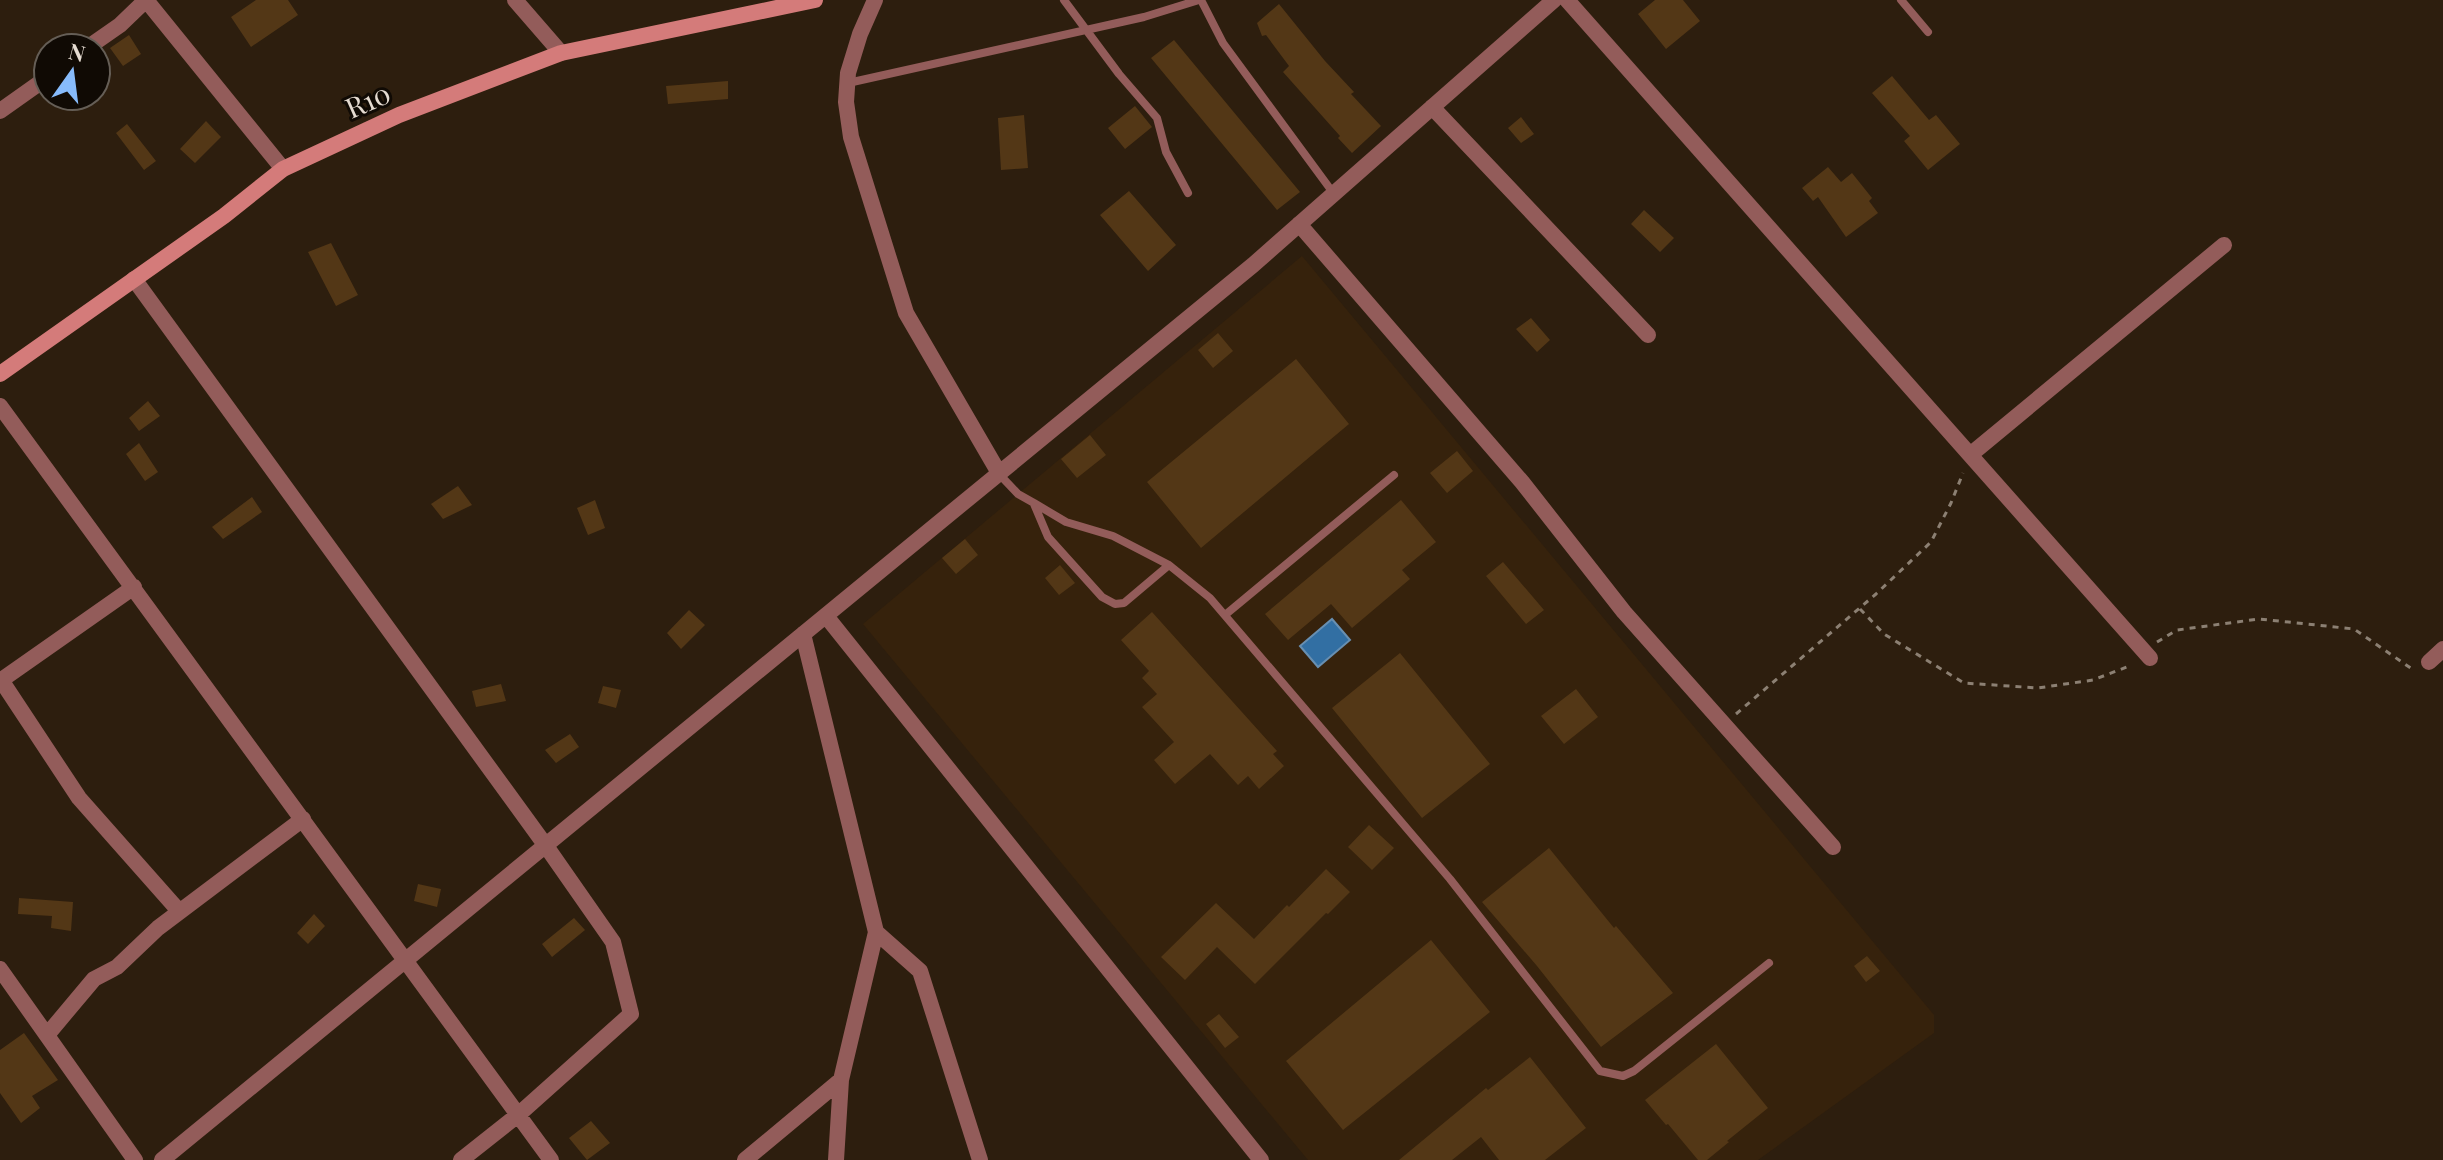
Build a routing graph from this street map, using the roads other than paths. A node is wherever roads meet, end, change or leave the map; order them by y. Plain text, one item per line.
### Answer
1 (146, 0) edge
2 (515, 0) edge
3 (815, 0) edge
4 (875, 0) edge
5 (1064, 0) edge
6 (1200, 0) edge
7 (1554, 0) edge
8 (1567, 0) edge
9 (1901, 0) edge
10 (1086, 30) junction
11 (110, 32) edge
12 (1928, 32) dead end
13 (561, 53) junction
14 (847, 84) junction
15 (32, 88) edge
16 (1432, 107) junction
17 (0, 111) edge
18 (283, 169) junction
19 (1188, 193) dead end
20 (1334, 194) junction
21 (1299, 224) junction
22 (2224, 245) dead end
23 (134, 279) junction
24 (1648, 335) dead end
25 (0, 374) edge
26 (0, 406) edge
27 (1970, 455) junction
28 (999, 473) junction
29 (1394, 475) dead end
30 (1034, 503) junction
31 (1169, 565) junction
32 (134, 587) junction
33 (1225, 615) junction
34 (826, 616) junction
35 (803, 634) junction
36 (2443, 649) edge
37 (2147, 654) road end
38 (2429, 662) road end
39 (1, 680) edge
40 (303, 819) junction
41 (546, 846) junction
42 (1833, 847) dead end
43 (179, 911) junction
44 (876, 932) junction
45 (406, 961) junction
46 (1769, 963) dead end
47 (0, 969) edge
48 (47, 1035) junction
49 (841, 1080) junction
50 (518, 1115) junction
51 (135, 1160) edge
52 (162, 1160) edge
53 (461, 1160) edge
54 (551, 1160) edge
55 (745, 1160) edge
56 (836, 1160) edge
57 (980, 1160) edge
58 (1261, 1160) edge

1 - 11 street
1 - 18 street
2 - 13 street
3 - 13 main road, R10
4 - 14 street
5 - 10 lane
6 - 10 lane
6 - 20 lane
7 - 16 street
8 - 27 street
9 - 12 lane
10 - 14 lane
10 - 19 lane
13 - 18 main road, R10
14 - 28 street
15 - 17 street
16 - 20 street
16 - 24 street
18 - 23 main road, R10
20 - 21 street
21 - 28 street
21 - 42 street
22 - 27 street
23 - 25 main road, R10
23 - 41 street
26 - 32 street
27 - 37 street
28 - 30 lane
28 - 34 street
29 - 33 lane
30 - 31 lane
30 - 31 lane
31 - 33 lane
32 - 39 street
32 - 40 street
33 - 46 lane
34 - 35 street
34 - 58 street
35 - 41 street
35 - 44 street
36 - 38 street
39 - 43 street
40 - 43 street
40 - 45 street
41 - 45 street
41 - 50 street
43 - 48 street
44 - 49 street
44 - 57 street
45 - 50 street
45 - 52 street
47 - 48 street
48 - 51 street
49 - 55 street
49 - 56 street
50 - 53 street
50 - 54 street

